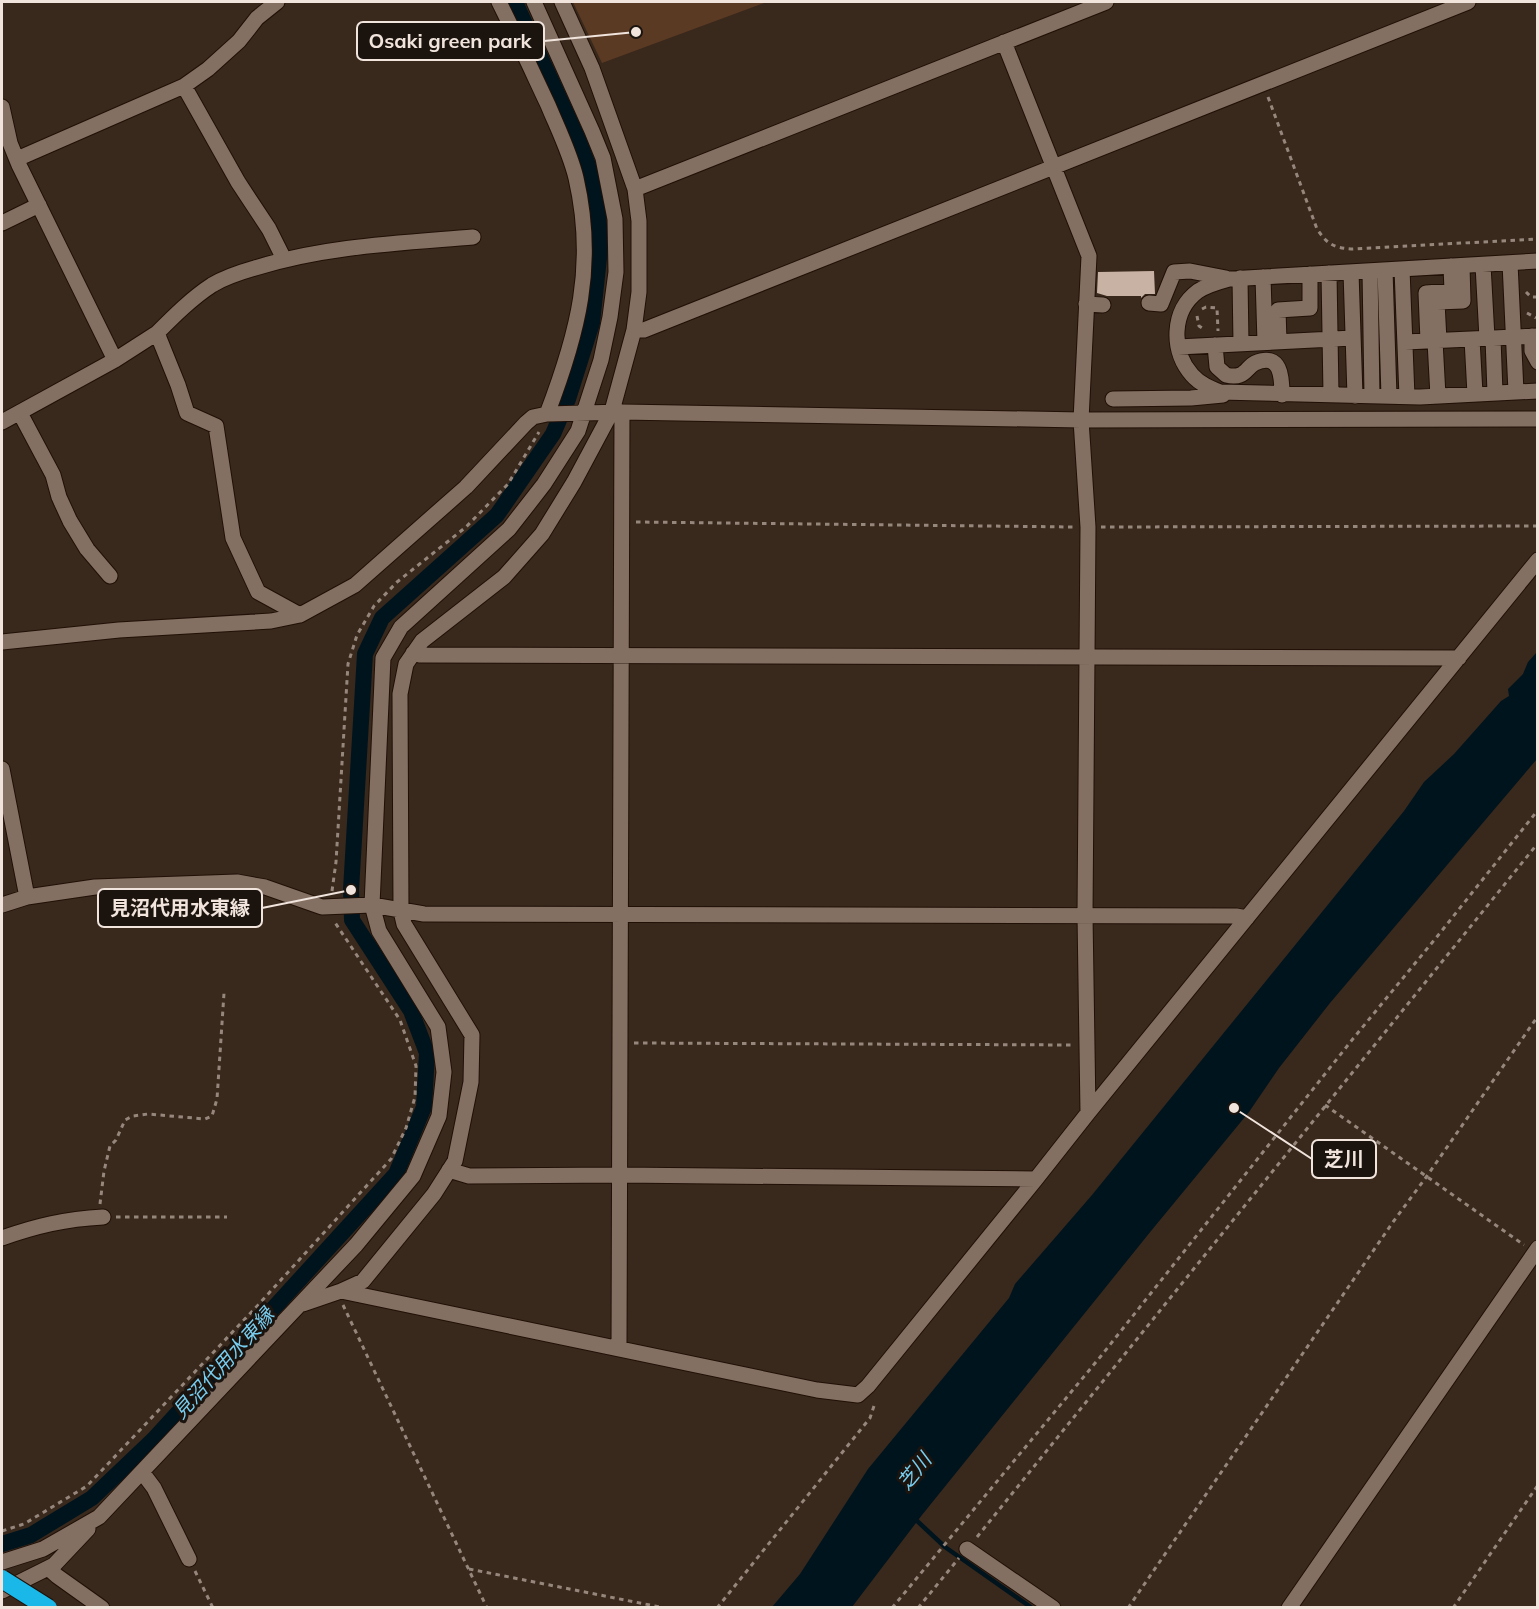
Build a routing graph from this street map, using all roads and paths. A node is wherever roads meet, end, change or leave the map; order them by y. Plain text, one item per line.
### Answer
1 (277, 2) edge
2 (499, 2) edge
3 (534, 2) edge
4 (562, 2) edge
5 (1106, 2) edge
6 (1468, 2) edge
7 (1004, 42) junction
8 (1263, 83) junction
9 (184, 86) junction
10 (2, 107) edge
11 (17, 159) junction
12 (1053, 167) junction
13 (635, 189) junction
14 (39, 205) junction
15 (2, 224) edge
16 (473, 237) dead end
17 (1538, 239) edge
18 (284, 259) junction
19 (1538, 261) edge
20 (1510, 263) junction
21 (1483, 265) junction
22 (1457, 266) junction
23 (1402, 269) junction
24 (1386, 270) junction
25 (1370, 271) junction
26 (1351, 272) junction
27 (1329, 273) junction
28 (1310, 274) junction
29 (1263, 277) junction
30 (1234, 278) junction
31 (1524, 286) dead end
32 (1537, 297) edge
33 (1527, 301) dead end
34 (1149, 303) dead end
35 (1086, 304) junction
36 (1103, 305) dead end
37 (1525, 308) dead end
38 (1247, 309) junction
39 (1536, 318) dead end
40 (634, 330) junction
41 (157, 333) junction
42 (1535, 336) edge
43 (1514, 337) junction
44 (1353, 338) junction
45 (1484, 338) junction
46 (1330, 339) junction
47 (1217, 340) junction
48 (1434, 341) junction
49 (1272, 342) junction
50 (1405, 342) junction
51 (1241, 344) junction
52 (1178, 346) junction
53 (116, 360) junction
54 (1538, 362) edge
55 (1478, 366) junction
56 (1538, 391) edge
57 (1516, 392) junction
58 (1495, 393) junction
59 (1232, 394) junction
60 (1475, 394) junction
61 (1281, 395) junction
62 (1331, 395) junction
63 (1354, 396) junction
64 (1372, 396) junction
65 (1389, 396) junction
66 (1438, 396) junction
67 (1407, 397) junction
68 (1113, 399) dead end
69 (617, 412) junction
70 (20, 413) junction
71 (582, 414) junction
72 (549, 415) junction
73 (1538, 419) edge
74 (1081, 420) junction
75 (2, 422) edge
76 (622, 522) junction
77 (1538, 526) edge
78 (1088, 527) junction
79 (1538, 561) edge
80 (110, 576) dead end
81 (300, 615) junction
82 (2, 642) edge
83 (413, 653) junction
84 (621, 655) junction
85 (1087, 658) junction
86 (1459, 658) junction
87 (2, 769) edge
88 (1538, 810) edge
89 (1538, 843) edge
90 (27, 897) junction
91 (2, 905) edge
92 (368, 905) junction
93 (400, 911) junction
94 (620, 914) junction
95 (1085, 915) junction
96 (1246, 918) junction
97 (334, 922) dead end
98 (224, 993) dead end
99 (1538, 1016) edge
100 (620, 1043) junction
101 (1087, 1045) junction
102 (1325, 1105) junction
103 (1088, 1113) junction
104 (449, 1170) junction
105 (620, 1175) junction
106 (1427, 1176) junction
107 (1036, 1179) junction
108 (101, 1217) junction
109 (227, 1217) dead end
110 (2, 1238) edge
111 (1536, 1250) edge
112 (339, 1292) junction
113 (300, 1305) junction
114 (619, 1348) junction
115 (868, 1386) junction
116 (142, 1472) junction
117 (1538, 1485) edge
118 (99, 1517) junction
119 (2, 1531) edge
120 (967, 1549) joint
121 (189, 1559) joint
122 (2, 1562) edge
123 (955, 1563) dead end
124 (48, 1568) junction
125 (469, 1569) junction
126 (2, 1579) edge
127 (2, 1591) edge
128 (48, 1608) edge
129 (102, 1608) edge
130 (213, 1608) edge
131 (487, 1608) edge
132 (665, 1608) edge
133 (717, 1608) edge
134 (892, 1608) edge
135 (918, 1608) edge
136 (1053, 1608) edge
137 (1128, 1608) edge
138 (1289, 1608) edge
139 (1453, 1608) edge

1 - 9 street
2 - 72 street
3 - 71 street
4 - 13 street
5 - 7 street
6 - 8 street
7 - 12 street
7 - 13 street
8 - 12 street
8 - 17 path
9 - 11 street
9 - 18 street
10 - 11 street
11 - 14 street
12 - 35 street
12 - 40 street
13 - 40 street
14 - 15 street
14 - 53 street
16 - 18 street
18 - 41 street
19 - 20 street
20 - 21 street
20 - 43 street
21 - 22 street
21 - 45 street
22 - 23 street
22 - 48 street
23 - 24 street
23 - 50 street
24 - 25 street
24 - 65 street
25 - 26 street
25 - 64 street
26 - 27 street
26 - 44 street
27 - 28 street
27 - 46 street
28 - 29 street
28 - 49 street
29 - 30 street
29 - 38 street
30 - 34 street
30 - 38 street
30 - 52 street
31 - 32 path
32 - 33 path
35 - 36 street
35 - 74 street
37 - 39 path
38 - 49 street
38 - 51 street
40 - 69 street
41 - 53 street
41 - 81 street
42 - 43 street
42 - 54 street
43 - 45 street
43 - 57 street
44 - 46 street
44 - 63 street
45 - 48 street
45 - 55 street
46 - 49 street
46 - 62 street
47 - 47 path
47 - 51 street
47 - 52 street
47 - 61 street
48 - 50 street
48 - 66 street
49 - 51 street
50 - 67 street
52 - 59 street
53 - 70 street
55 - 58 street
55 - 60 street
56 - 57 street
57 - 58 street
58 - 60 street
59 - 61 street
59 - 68 street
60 - 66 street
61 - 62 street
62 - 63 street
63 - 64 street
64 - 65 street
65 - 67 street
66 - 67 street
69 - 71 street
69 - 74 street
69 - 76 street
69 - 83 street
70 - 75 street
70 - 80 street
71 - 72 street
71 - 92 street
72 - 81 street
73 - 74 street
74 - 78 street
76 - 78 path
76 - 84 street
77 - 78 path
78 - 85 street
79 - 86 street
81 - 82 street
83 - 84 street
83 - 93 street
84 - 85 street
84 - 94 street
85 - 86 street
85 - 95 street
86 - 96 street
87 - 90 street
88 - 134 path
89 - 102 path
90 - 91 street
90 - 92 street
92 - 93 street
92 - 113 street
93 - 94 street
93 - 104 street
94 - 95 street
94 - 100 street
95 - 96 street
95 - 101 street
96 - 103 street
97 - 119 path
98 - 108 path
99 - 106 path
100 - 101 path
100 - 105 street
101 - 103 street
102 - 106 path
102 - 120 path
103 - 107 street
104 - 105 street
104 - 112 street
105 - 107 street
105 - 114 street
106 - 111 path
106 - 137 path
107 - 115 street
108 - 109 path
108 - 110 street
111 - 138 street
112 - 113 street
112 - 114 street
112 - 125 path
113 - 116 street
114 - 115 street
115 - 133 path
116 - 118 street
116 - 121 street
117 - 139 path
118 - 122 street
118 - 124 street
120 - 136 street
121 - 130 path
123 - 135 path
124 - 127 street
124 - 129 street
125 - 131 path
125 - 132 path
126 - 128 highway, bridge

